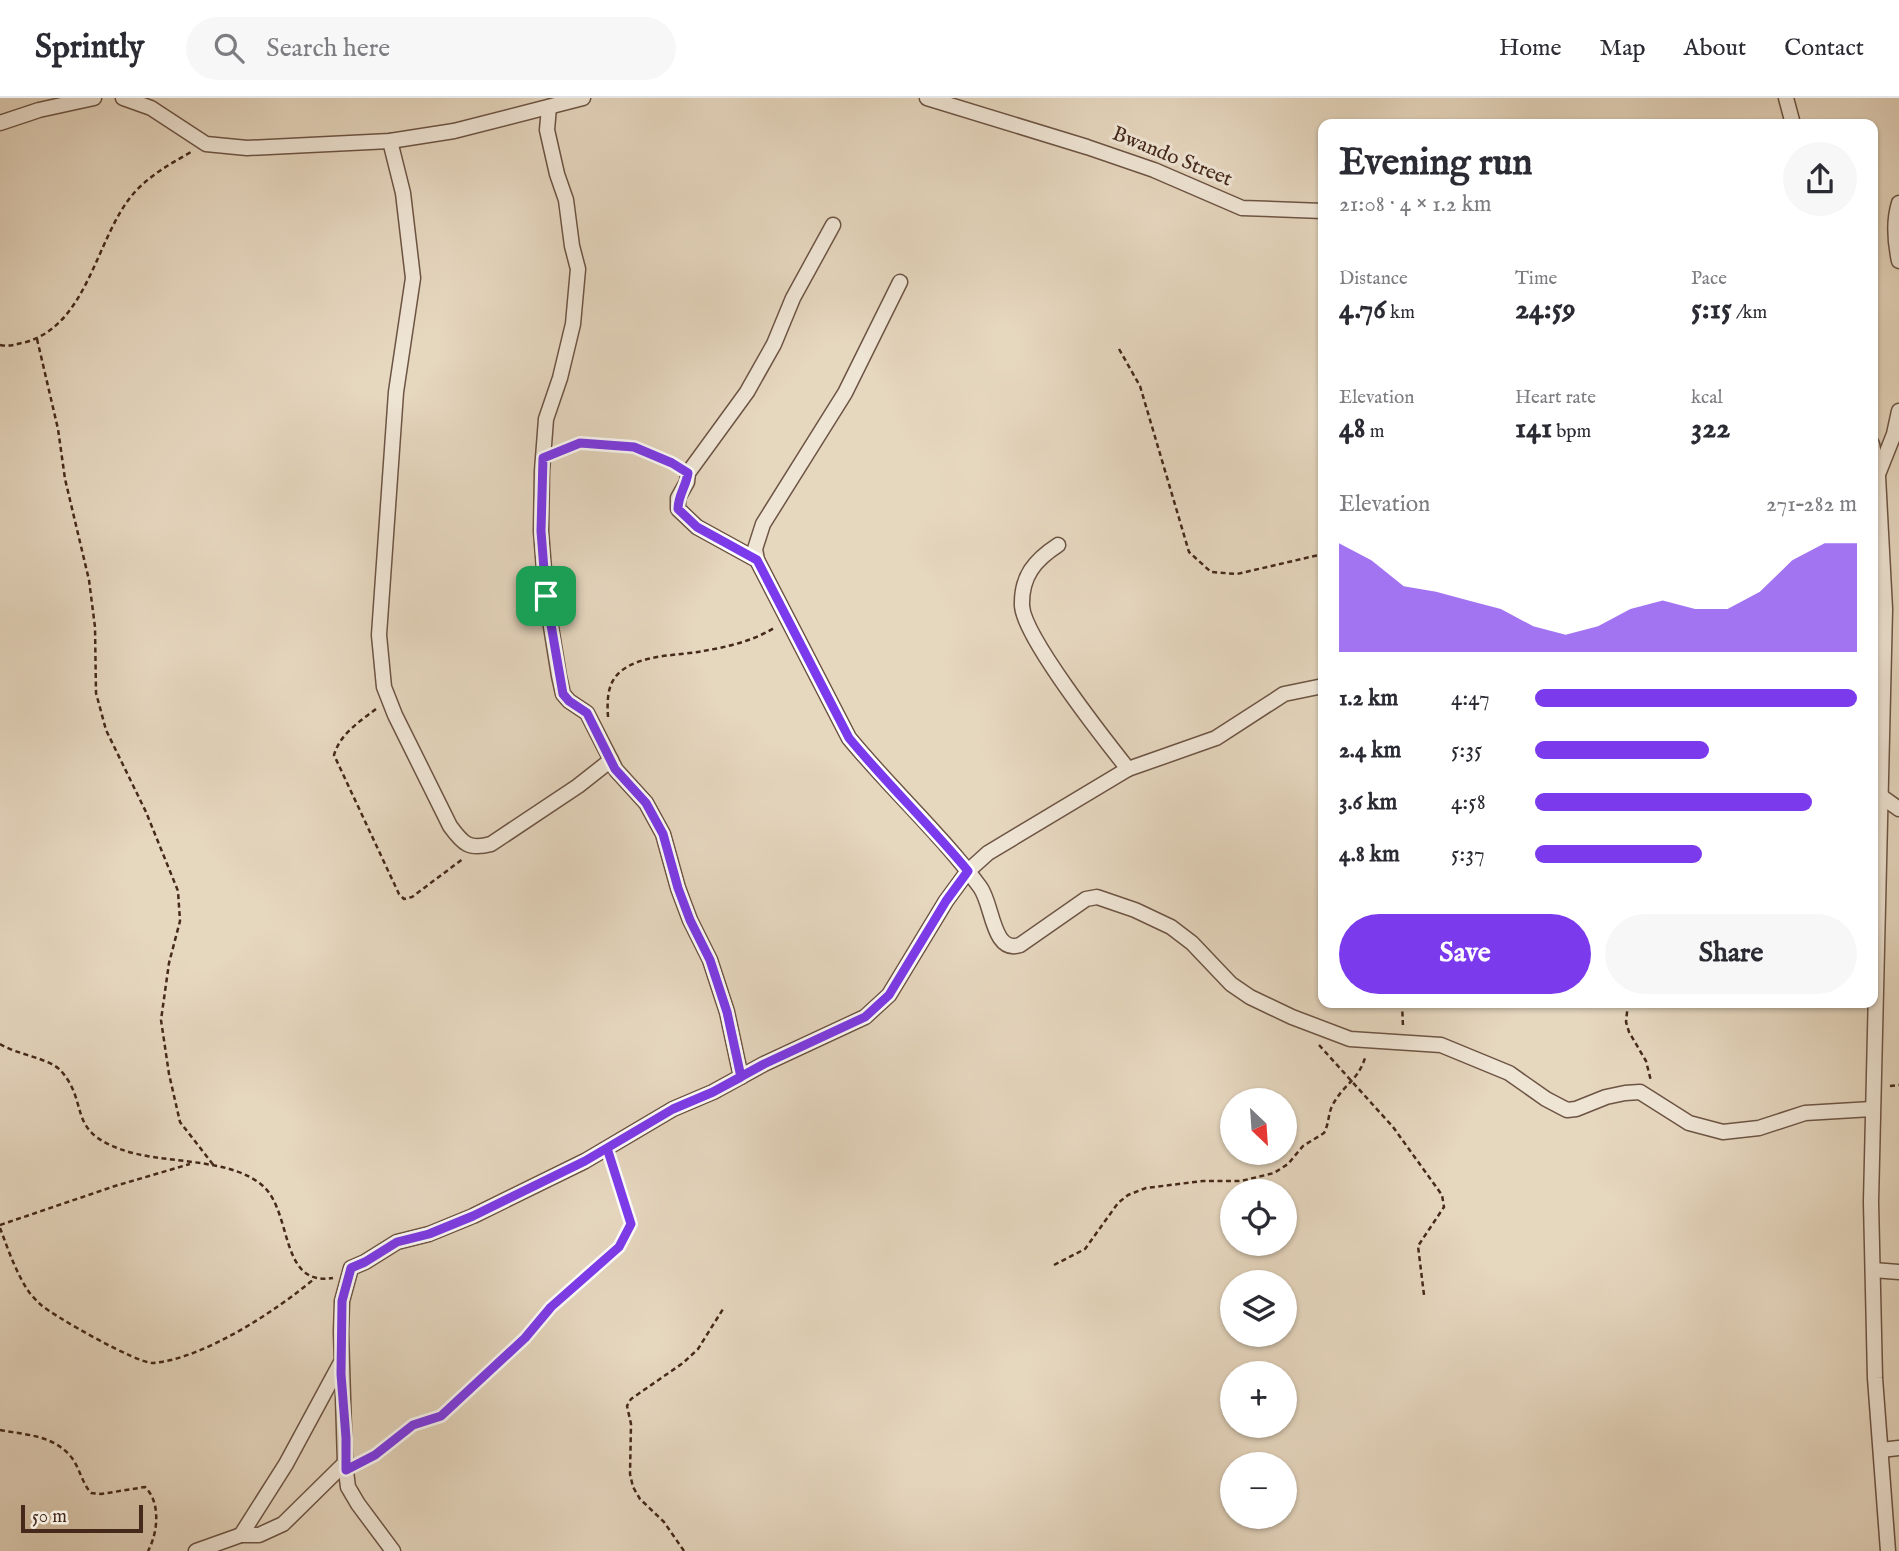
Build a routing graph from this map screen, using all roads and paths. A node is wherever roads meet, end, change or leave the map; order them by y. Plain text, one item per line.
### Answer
1 (94, 98) edge
2 (123, 98) edge
3 (583, 98) edge
4 (927, 98) edge
5 (1786, 98) edge
6 (549, 107) junction
7 (1792, 119) edge
8 (0, 123) edge
9 (390, 141) junction
10 (206, 144) junction
11 (1899, 204) edge
12 (1318, 211) edge
13 (833, 225) dead end
14 (1899, 261) edge
15 (900, 282) dead end
16 (37, 339) junction
17 (0, 345) edge
18 (1119, 349) dead end
19 (1899, 411) edge
20 (543, 458) junction
21 (688, 473) junction
22 (1878, 476) joint
23 (1058, 545) dead end
24 (1318, 555) edge
25 (757, 560) junction
26 (1878, 582) edge
27 (789, 620) junction
28 (1318, 687) edge
29 (389, 700) junction
30 (608, 720) dead end
31 (611, 760) junction
32 (1128, 769) junction
33 (1882, 797) junction
34 (1899, 809) edge
35 (478, 848) junction
36 (968, 871) junction
37 (1878, 922) edge
38 (1402, 1008) edge
39 (1627, 1008) edge
40 (1875, 1008) edge
41 (1370, 1042) junction
42 (1404, 1042) junction
43 (0, 1044) edge
44 (1319, 1045) dead end
45 (741, 1077) junction
46 (1352, 1081) junction
47 (1657, 1101) junction
48 (1872, 1109) junction
49 (607, 1148) junction
50 (193, 1163) junction
51 (215, 1167) junction
52 (0, 1227) edge
53 (1054, 1265) dead end
54 (1873, 1270) junction
55 (1899, 1272) edge
56 (349, 1275) junction
57 (314, 1279) junction
58 (1424, 1296) dead end
59 (723, 1309) dead end
60 (341, 1363) junction
61 (0, 1430) edge
62 (1899, 1448) edge
63 (1881, 1450) junction
64 (346, 1467) junction
65 (241, 1535) junction
66 (148, 1551) edge
67 (196, 1551) edge
68 (393, 1551) edge
69 (684, 1551) edge
70 (1888, 1551) edge

1 - 8 street
2 - 10 street
3 - 6 street
4 - 12 street, Bwando Street
5 - 7 street
6 - 9 street
6 - 20 street
9 - 10 street
9 - 29 street
10 - 16 path
11 - 14 street
13 - 21 street
15 - 25 street
16 - 17 path
16 - 51 path
18 - 24 path
19 - 22 street
20 - 21 path
20 - 31 street
21 - 25 street
22 - 26 street
23 - 32 street
25 - 27 street
26 - 33 street
27 - 30 path
27 - 36 street
28 - 32 street
29 - 35 street
29 - 35 path
31 - 35 street
31 - 45 street
32 - 36 street
33 - 34 street
33 - 37 street
36 - 41 street
36 - 45 street
38 - 42 path
39 - 47 path
40 - 48 street
41 - 42 street
41 - 46 path
42 - 47 street
43 - 50 path
44 - 46 path
45 - 49 street
46 - 53 path
46 - 58 path
47 - 48 street
48 - 54 street
49 - 56 street
49 - 64 path
50 - 51 path
50 - 52 path
51 - 57 path
52 - 57 path
54 - 55 street
54 - 63 street
56 - 57 path
56 - 60 street
59 - 69 path
60 - 64 street
60 - 65 street
61 - 66 path
62 - 63 street
63 - 70 street
64 - 65 street
64 - 68 street
65 - 67 street

